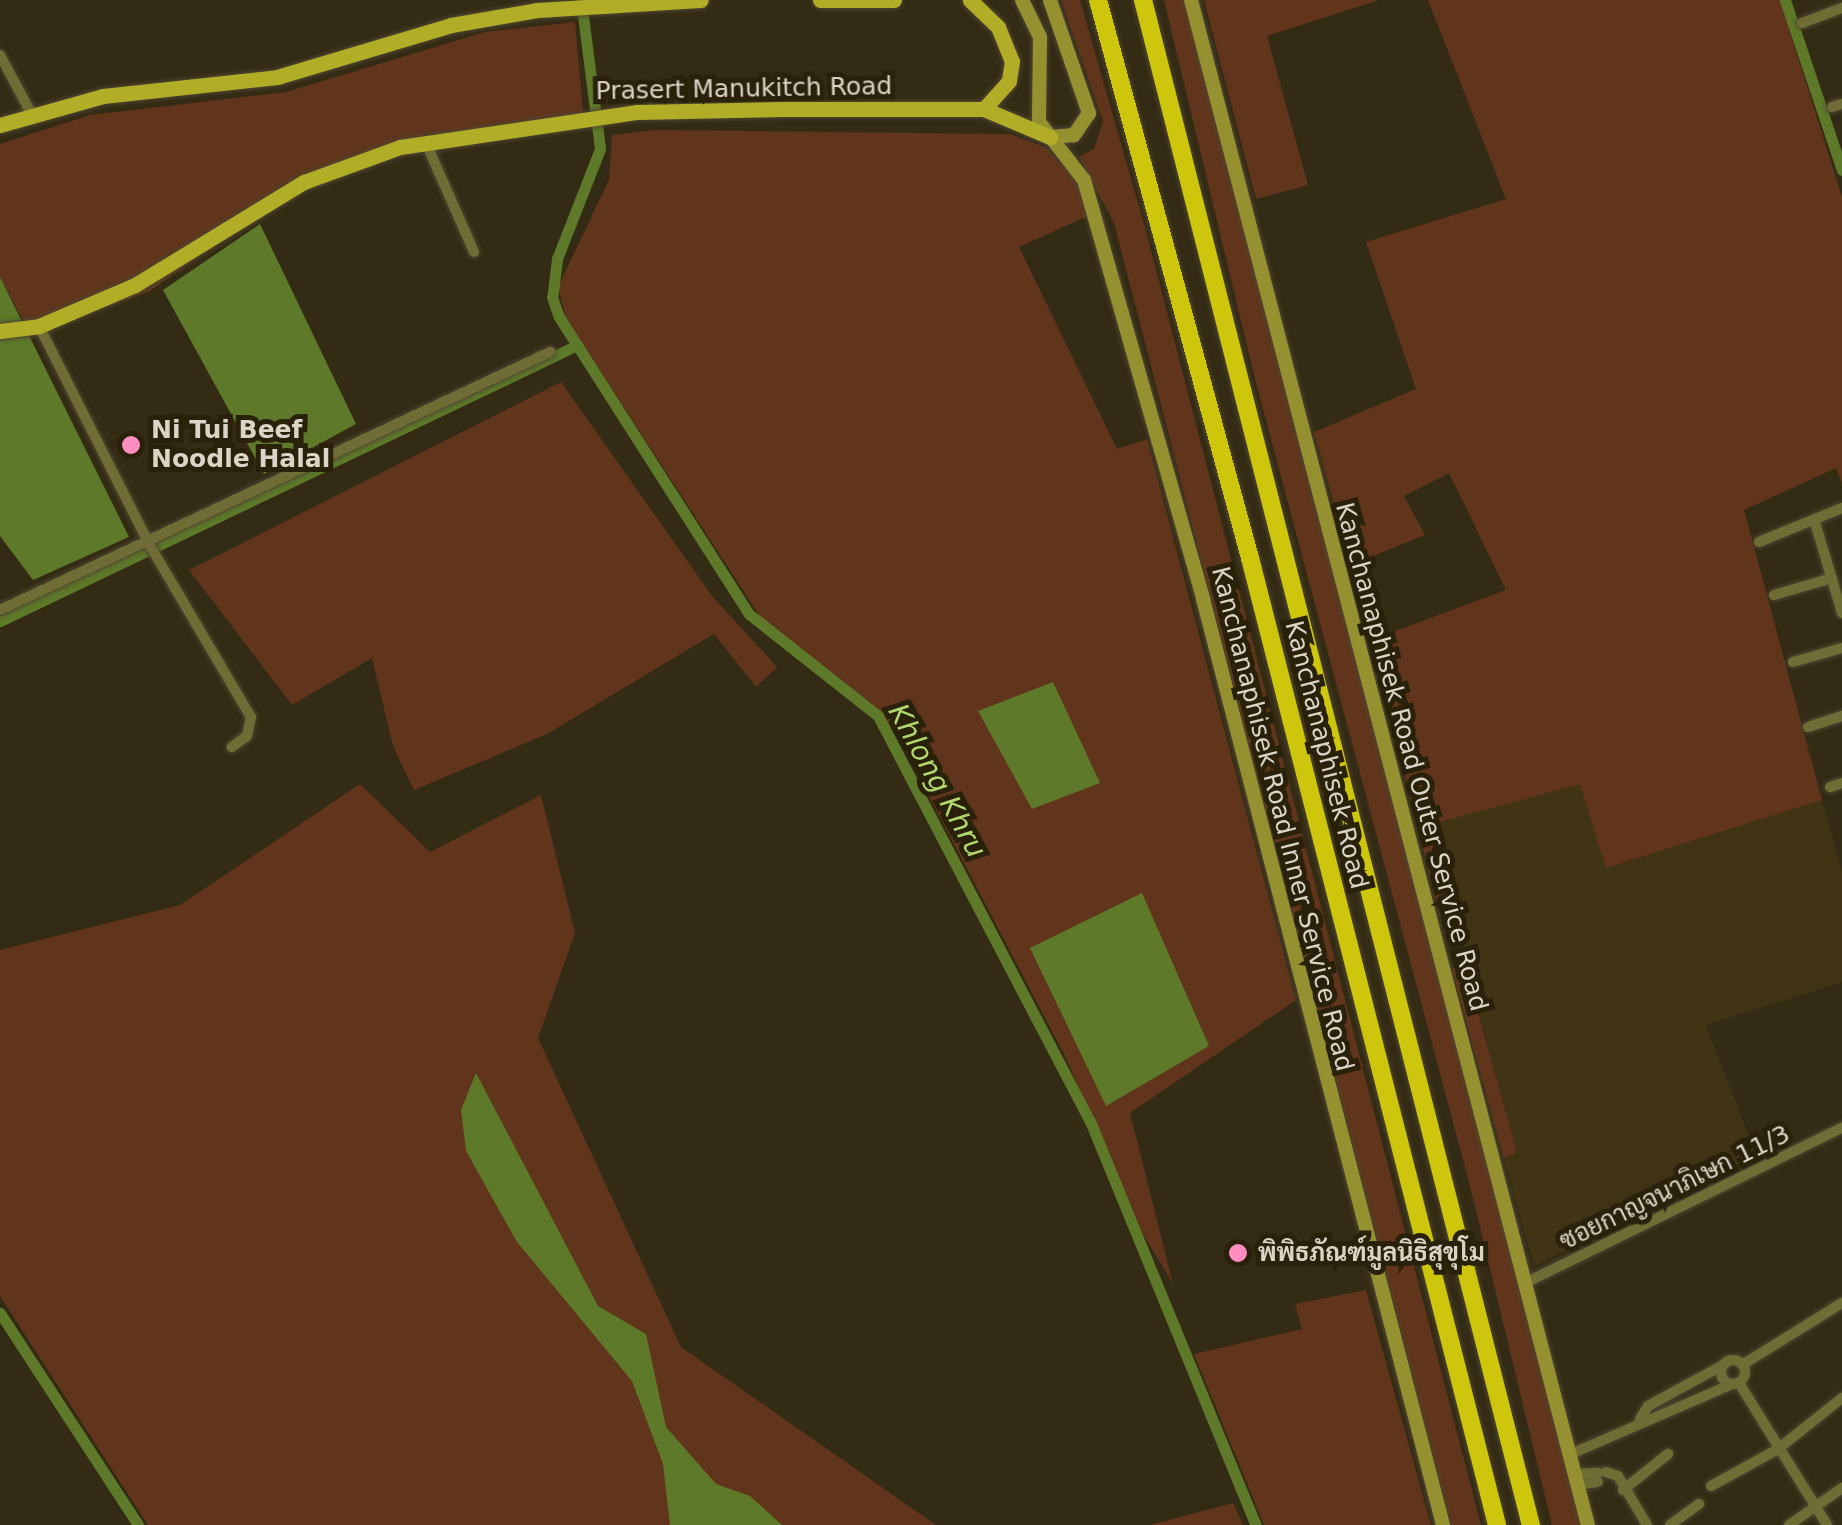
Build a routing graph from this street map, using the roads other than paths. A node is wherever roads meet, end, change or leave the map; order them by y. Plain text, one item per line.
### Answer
1 (701, 0) edge
2 (820, 0) edge
3 (894, 0) edge
4 (970, 0) edge
5 (1022, 0) edge
6 (1050, 0) edge
7 (1098, 0) edge
8 (1143, 0) edge
9 (1191, 0) edge
10 (622, 2) edge
11 (1842, 8) edge
12 (1802, 23) dead end
13 (0, 55) edge
14 (984, 109) junction
15 (31, 113) junction
16 (0, 125) edge
17 (1050, 137) junction
18 (426, 143) junction
19 (474, 252) dead end
20 (36, 326) junction
21 (0, 332) edge
22 (550, 352) dead end
23 (1842, 508) edge
24 (1814, 519) junction
25 (1758, 542) dead end
26 (152, 549) junction
27 (1836, 581) edge
28 (1774, 595) dead end
29 (0, 610) edge
30 (1842, 612) edge
31 (1842, 648) edge
32 (1794, 662) dead end
33 (1842, 716) edge
34 (1808, 727) dead end
35 (232, 746) dead end
36 (1842, 783) edge
37 (1830, 787) dead end
38 (1842, 1128) edge
39 (1525, 1283) junction
40 (1842, 1303) edge
41 (1725, 1364) junction
42 (1742, 1364) junction
43 (1735, 1383) junction
44 (1842, 1398) edge
45 (1640, 1419) junction
46 (1778, 1448) junction
47 (1571, 1454) junction
48 (1668, 1454) dead end
49 (1577, 1479) junction
50 (1711, 1486) dead end
51 (1622, 1488) junction
52 (1842, 1488) edge
53 (1699, 1504) dead end
54 (1817, 1509) junction
55 (1443, 1525) edge
56 (1496, 1525) edge
57 (1531, 1525) edge
58 (1588, 1525) edge
59 (1647, 1525) edge
60 (1670, 1525) edge
61 (1790, 1525) edge
62 (1828, 1525) edge

1 - 10 main road
2 - 3 main road
4 - 14 main road
5 - 17 main road, Kanchanaphisek Road Inner Service Road
6 - 17 main road
7 - 56 highway, Kanchanaphisek Road
8 - 57 highway, Kanchanaphisek Road
9 - 39 main road, Kanchanaphisek Road Outer Service Road
10 - 15 main road
11 - 12 street
13 - 15 street
14 - 17 main road, Prasert Manukitch Road
14 - 18 main road, Prasert Manukitch Road
15 - 16 main road
17 - 55 main road, Kanchanaphisek Road Inner Service Road
18 - 19 street
18 - 20 main road, Prasert Manukitch Road
20 - 21 main road, Prasert Manukitch Road
20 - 26 street
22 - 26 street
23 - 24 street
24 - 25 street
24 - 27 street
26 - 29 street
26 - 35 street
27 - 28 street
27 - 30 street
31 - 32 street
33 - 34 street
36 - 37 street
38 - 39 street, ซอยกาญจนาภิเษก 11/3
39 - 47 main road, Kanchanaphisek Road Outer Service Road
40 - 42 street
41 - 42 street
41 - 43 street
41 - 45 street
42 - 43 street
43 - 45 street
43 - 46 street
44 - 46 street
45 - 47 street
46 - 50 street
46 - 54 street
47 - 49 main road, Kanchanaphisek Road Outer Service Road
48 - 51 street
49 - 51 street
49 - 58 main road, Kanchanaphisek Road Outer Service Road
51 - 59 street
52 - 54 street
53 - 60 street
54 - 61 street
54 - 62 street

